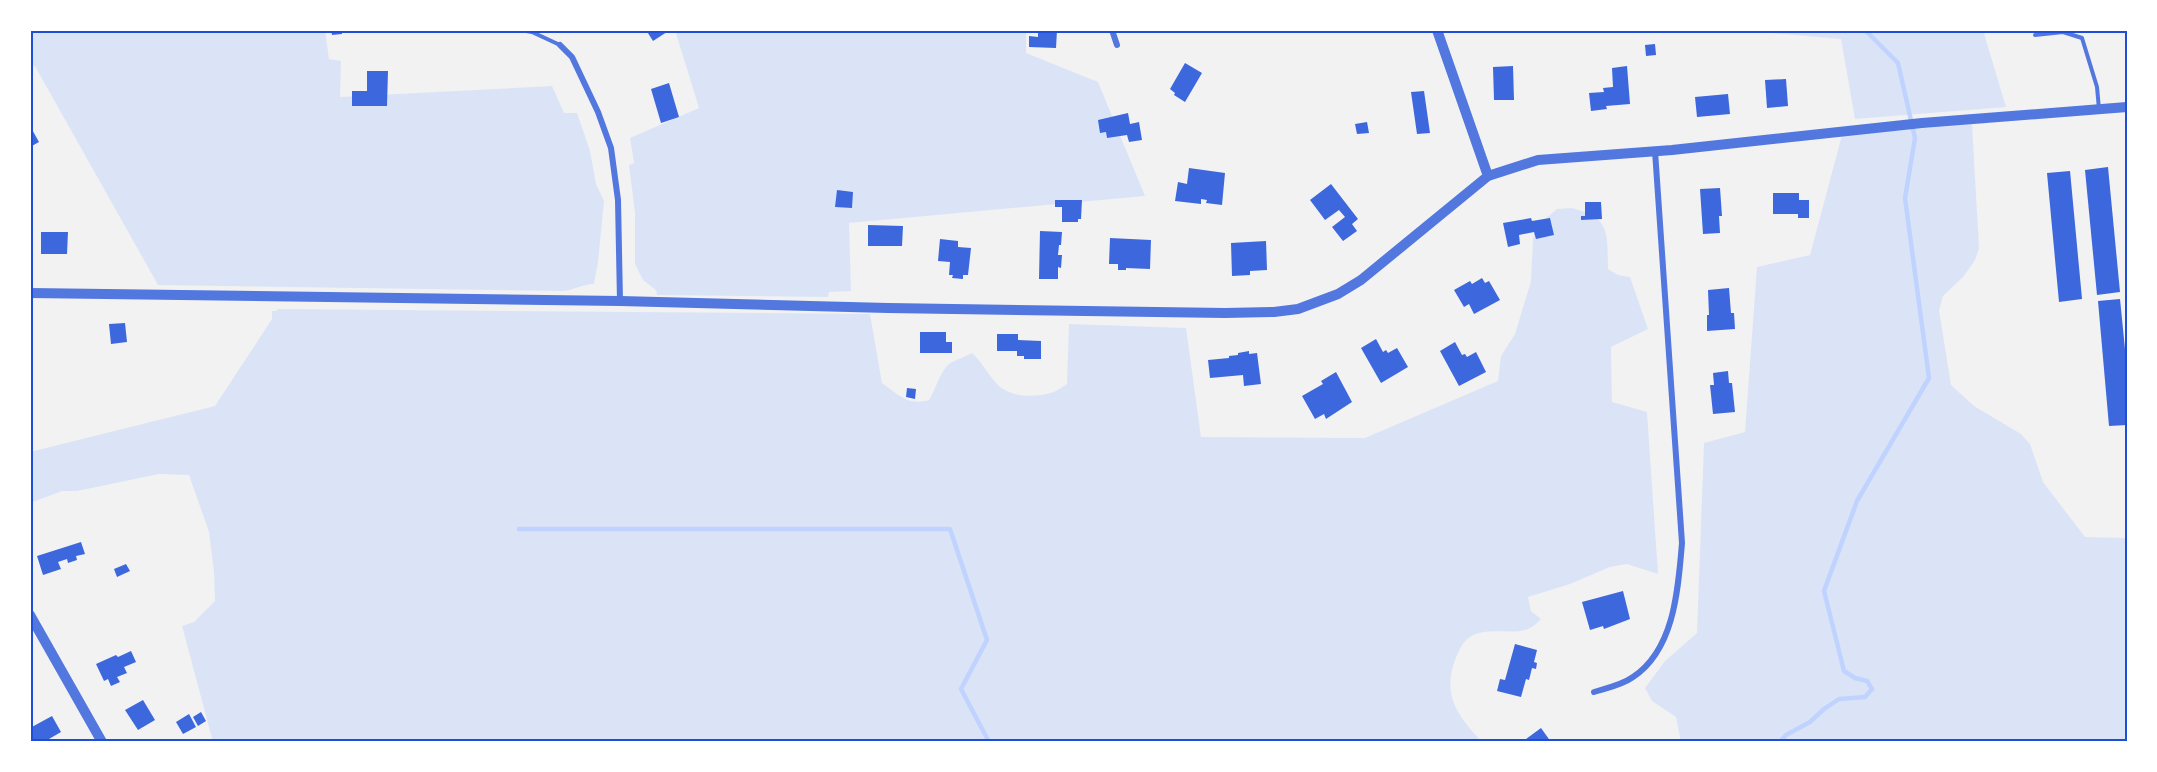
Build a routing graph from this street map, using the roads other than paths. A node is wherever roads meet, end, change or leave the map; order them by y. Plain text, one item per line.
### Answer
1 (521, 30) edge
2 (1112, 30) edge
3 (1437, 30) edge
4 (2035, 35) dead end
5 (560, 45) joint
6 (1117, 45) dead end
7 (2127, 107) edge
8 (2099, 110) junction
9 (1655, 151) junction
10 (1488, 176) junction
11 (30, 293) edge
12 (620, 301) junction
13 (30, 615) edge
14 (1594, 692) dead end
15 (102, 742) edge

1 - 5 lane
2 - 6 street
3 - 10 street
4 - 8 lane
5 - 12 street
7 - 8 street
8 - 9 street
9 - 10 street
9 - 14 street
10 - 12 street
11 - 12 street
13 - 15 street

